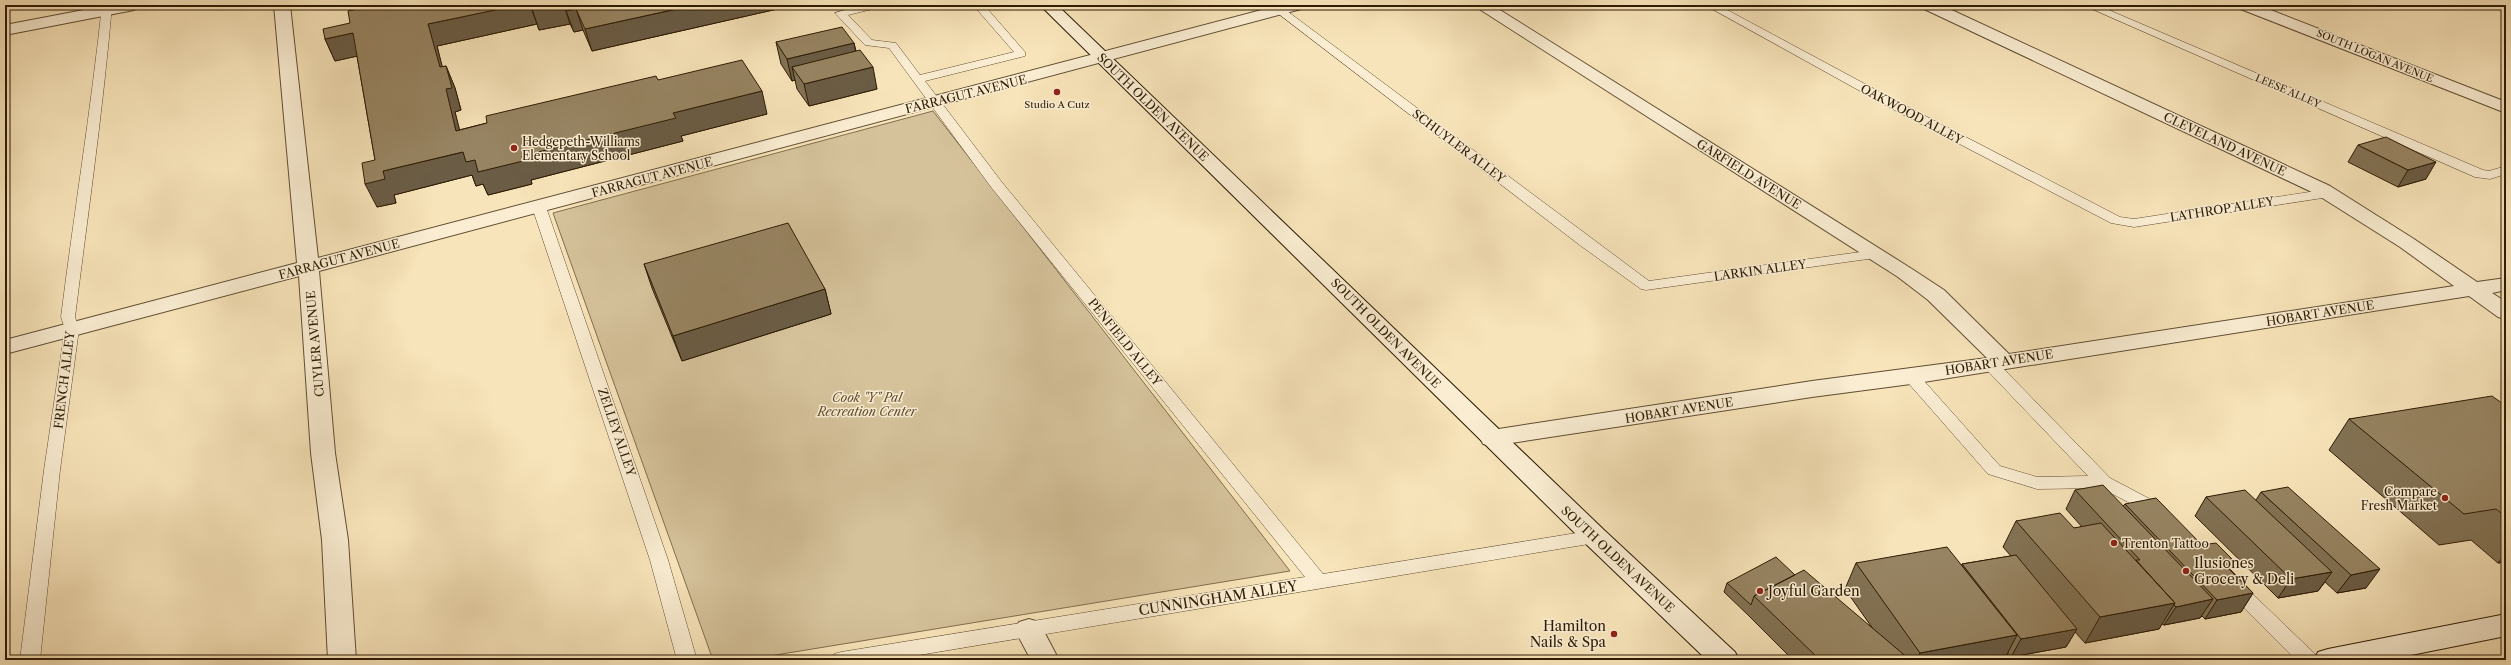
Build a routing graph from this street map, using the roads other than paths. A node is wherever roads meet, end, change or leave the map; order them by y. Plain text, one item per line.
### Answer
1 (134, 5) edge
2 (282, 5) edge
3 (877, 5) edge
4 (978, 5) edge
5 (1048, 5) edge
6 (1299, 5) edge
7 (1481, 5) edge
8 (1710, 5) edge
9 (1928, 5) edge
10 (2088, 5) edge
11 (2244, 5) edge
12 (106, 8) edge
13 (1275, 8) edge
14 (5, 30) edge
15 (1103, 59) junction
16 (918, 79) junction
17 (934, 102) junction
18 (2506, 108) edge
19 (2506, 170) edge
20 (2329, 193) junction
21 (539, 207) junction
22 (2116, 220) joint
23 (1875, 254) junction
24 (308, 268) junction
25 (2506, 284) edge
26 (1646, 286) joint
27 (2473, 288) junction
28 (2506, 312) edge
29 (72, 330) junction
30 (5, 347) edge
31 (1996, 362) junction
32 (1911, 377) junction
33 (1492, 438) junction
34 (2104, 482) junction
35 (2171, 517) edge
36 (1595, 537) junction
37 (2221, 572) edge
38 (1318, 581) junction
39 (2506, 625) edge
40 (1029, 630) junction
41 (30, 660) edge
42 (342, 660) edge
43 (687, 660) edge
44 (841, 660) edge
45 (1045, 660) edge
46 (1725, 660) edge
47 (2308, 660) edge
48 (2328, 660) edge

1 - 12 street
2 - 24 street, CUYLER AVENUE
3 - 16 lane, PENFIELD ALLEY
4 - 16 lane
5 - 15 street, SOUTH OLDEN AVENUE
6 - 13 street, FARRAGUT AVENUE
7 - 23 street, GARFIELD AVENUE
8 - 22 lane, OAKWOOD ALLEY
9 - 20 street, CLEVELAND AVENUE
10 - 19 lane, LEESE ALLEY
11 - 18 street, SOUTH LOGAN AVENUE
12 - 14 street
12 - 29 lane, FRENCH ALLEY
13 - 15 street, FARRAGUT AVENUE
13 - 26 lane, SCHUYLER ALLEY
15 - 17 street, FARRAGUT AVENUE
15 - 33 street, SOUTH OLDEN AVENUE
16 - 17 lane, PENFIELD ALLEY
17 - 21 street, FARRAGUT AVENUE
17 - 38 lane, PENFIELD ALLEY
20 - 22 lane, LATHROP ALLEY
20 - 27 street, CLEVELAND AVENUE
21 - 24 street, FARRAGUT AVENUE
21 - 43 lane, ZELLEY ALLEY
23 - 26 lane, LARKIN ALLEY
23 - 31 street, GARFIELD AVENUE
24 - 29 street, FARRAGUT AVENUE
24 - 42 street, CUYLER AVENUE
25 - 27 street, HOBART AVENUE
27 - 28 street, CLEVELAND AVENUE
27 - 31 street, HOBART AVENUE
29 - 30 street, FARRAGUT AVENUE
29 - 41 lane, FRENCH ALLEY
31 - 32 street, HOBART AVENUE
31 - 34 lane
32 - 33 street, HOBART AVENUE
32 - 34 lane
33 - 36 street, SOUTH OLDEN AVENUE
34 - 35 lane
36 - 38 lane, CUNNINGHAM ALLEY
36 - 46 street, SOUTH OLDEN AVENUE
37 - 47 lane
38 - 40 lane, CUNNINGHAM ALLEY
39 - 48 street
40 - 44 lane, CUNNINGHAM ALLEY
40 - 45 street

